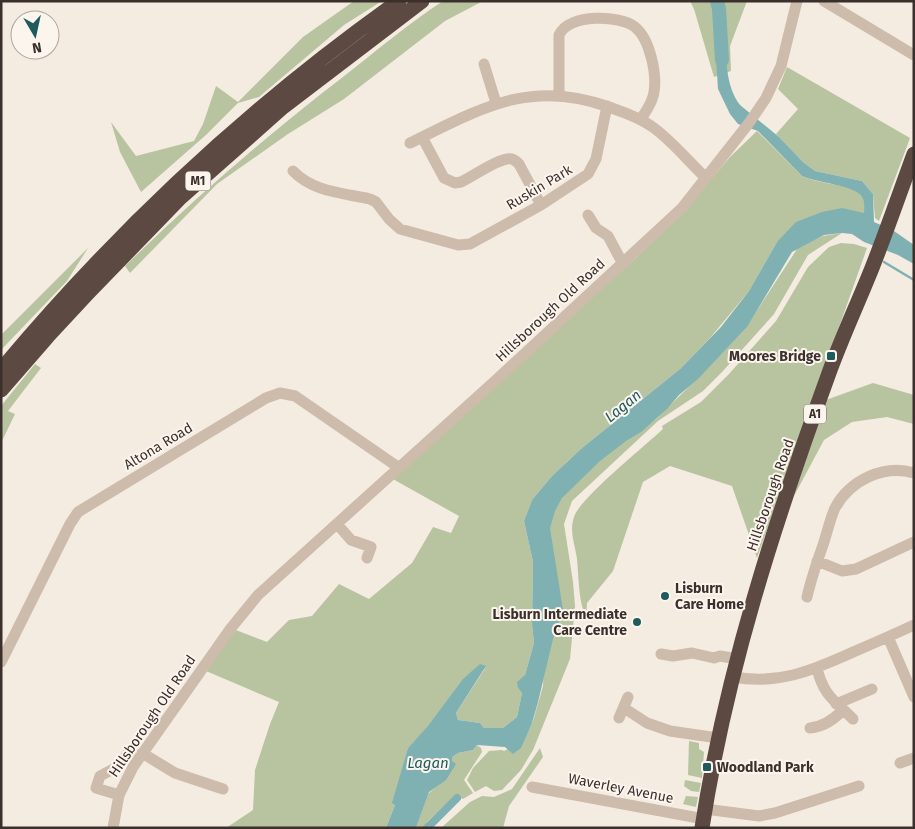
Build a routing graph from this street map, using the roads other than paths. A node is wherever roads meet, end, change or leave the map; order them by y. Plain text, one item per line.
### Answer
1 (399, 1) edge
2 (422, 1) edge
3 (797, 1) edge
4 (824, 1) edge
5 (914, 55) edge
6 (484, 64) dead end
7 (558, 95) junction
8 (496, 103) junction
9 (607, 106) junction
10 (641, 119) junction
11 (422, 137) junction
12 (410, 143) dead end
13 (914, 154) edge
14 (293, 171) dead end
15 (706, 178) junction
16 (541, 205) junction
17 (588, 215) dead end
18 (623, 264) junction
19 (1, 370) edge
20 (1, 390) edge
21 (398, 467) junction
22 (914, 473) edge
23 (337, 524) junction
24 (375, 536) dead end
25 (914, 542) edge
26 (817, 562) junction
27 (808, 597) dead end
28 (914, 625) edge
29 (888, 637) junction
30 (4, 648) edge
31 (660, 654) dead end
32 (738, 659) junction
33 (1, 662) edge
34 (817, 668) junction
35 (734, 677) junction
36 (872, 689) dead end
37 (914, 697) edge
38 (839, 707) junction
39 (624, 708) dead end
40 (853, 719) dead end
41 (814, 724) dead end
42 (718, 738) junction
43 (116, 751) dead end
44 (133, 753) junction
45 (914, 758) edge
46 (900, 763) dead end
47 (859, 786) dead end
48 (532, 787) dead end
49 (224, 789) dead end
50 (119, 795) junction
51 (704, 818) edge
52 (113, 828) edge

1 - 19 highway, M1
2 - 20 highway, M1
3 - 15 street, Hillsborough Old Road
4 - 5 street
6 - 8 street
7 - 8 street
7 - 9 street
7 - 10 street
8 - 11 street
9 - 10 street
9 - 16 street, Ruskin Park
10 - 15 street
11 - 12 street
11 - 16 street
13 - 32 highway, Hillsborough Road / A1
14 - 16 street, Ruskin Park
15 - 18 street, Hillsborough Old Road
17 - 18 street
18 - 21 street, Hillsborough Old Road
21 - 23 street, Hillsborough Old Road
21 - 30 street, Altona Road
22 - 26 street
23 - 24 street
23 - 44 street, Hillsborough Old Road
25 - 26 street
26 - 27 street
28 - 29 street
29 - 34 street
29 - 37 street
30 - 33 street, Altona Road
31 - 32 street
32 - 35 highway, Hillsborough Road / A1
34 - 35 street
34 - 38 street
35 - 42 highway, Hillsborough Road / A1
36 - 38 street
38 - 40 street
38 - 41 street
39 - 42 street
42 - 51 highway, Hillsborough Road / A1
43 - 44 street
44 - 49 street
44 - 50 street, Hillsborough Old Road
44 - 50 street
45 - 46 street
47 - 51 street, Waverley Avenue
48 - 51 street, Waverley Avenue
50 - 52 street, Hillsborough Old Road

